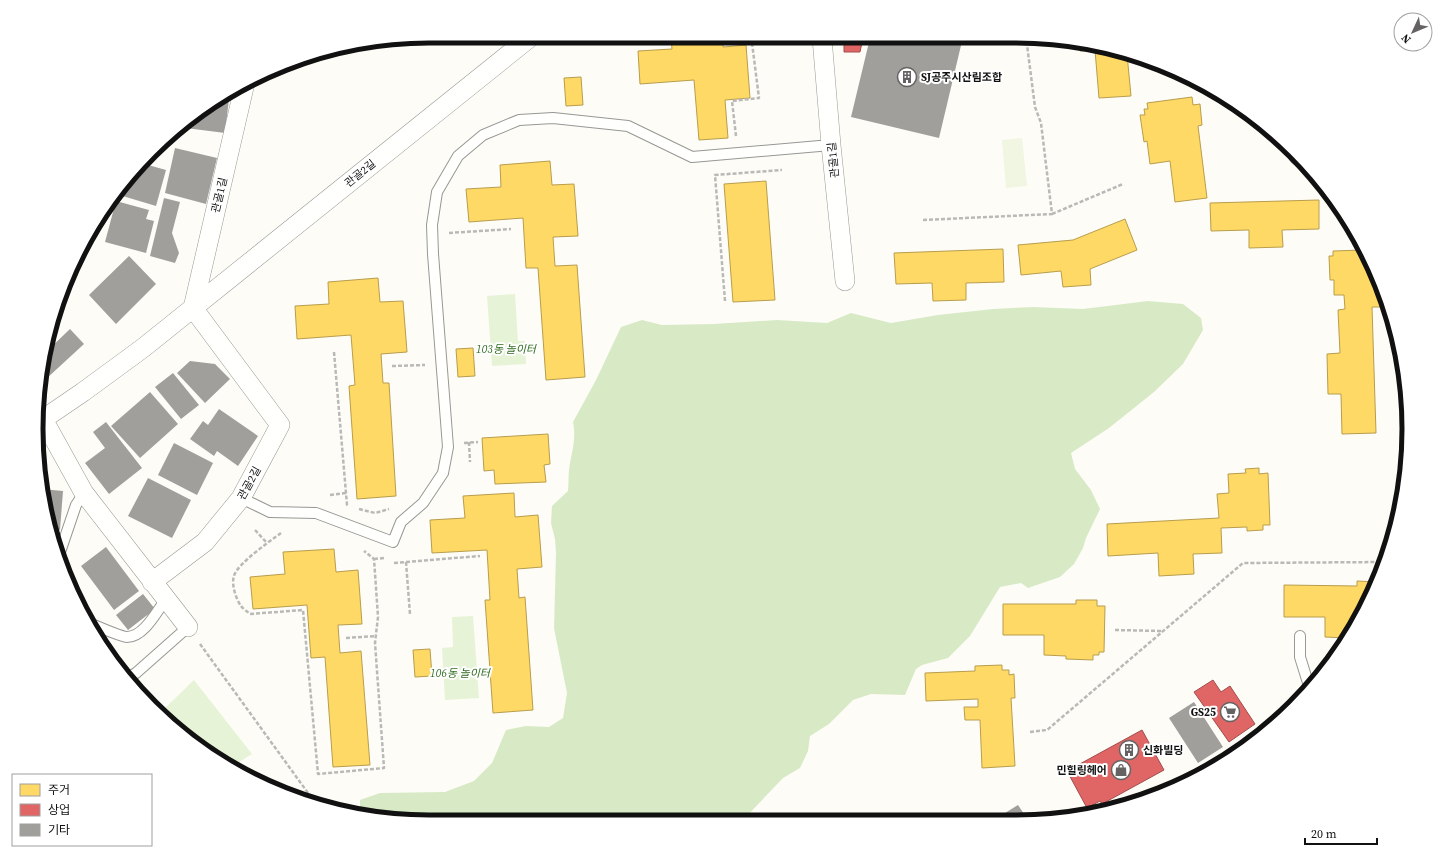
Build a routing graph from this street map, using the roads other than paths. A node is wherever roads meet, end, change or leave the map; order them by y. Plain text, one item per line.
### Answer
1 (523, 43) edge
2 (822, 43) edge
3 (243, 91) edge
4 (831, 145) junction
5 (845, 281) dead end
6 (193, 308) junction
7 (44, 416) edge
8 (43, 426) edge
9 (84, 493) junction
10 (241, 498) junction
11 (61, 548) edge
12 (152, 582) junction
13 (166, 599) junction
14 (97, 626) edge
15 (188, 627) joint
16 (1300, 636) dead end
17 (132, 675) edge
18 (1308, 682) edge

1 - 6 street, 관골2길
2 - 4 street, 관골1길
3 - 6 street, 관골1길
4 - 5 street, 관골1길
4 - 10 lane
6 - 7 street, 관골2길
6 - 10 street, 관골2길
8 - 9 street, 관골2길
9 - 11 lane
9 - 12 street, 관골2길
10 - 12 street, 관골2길
12 - 13 street, 관골2길
13 - 14 lane
13 - 15 street, 관골2길
15 - 17 lane
16 - 18 lane

